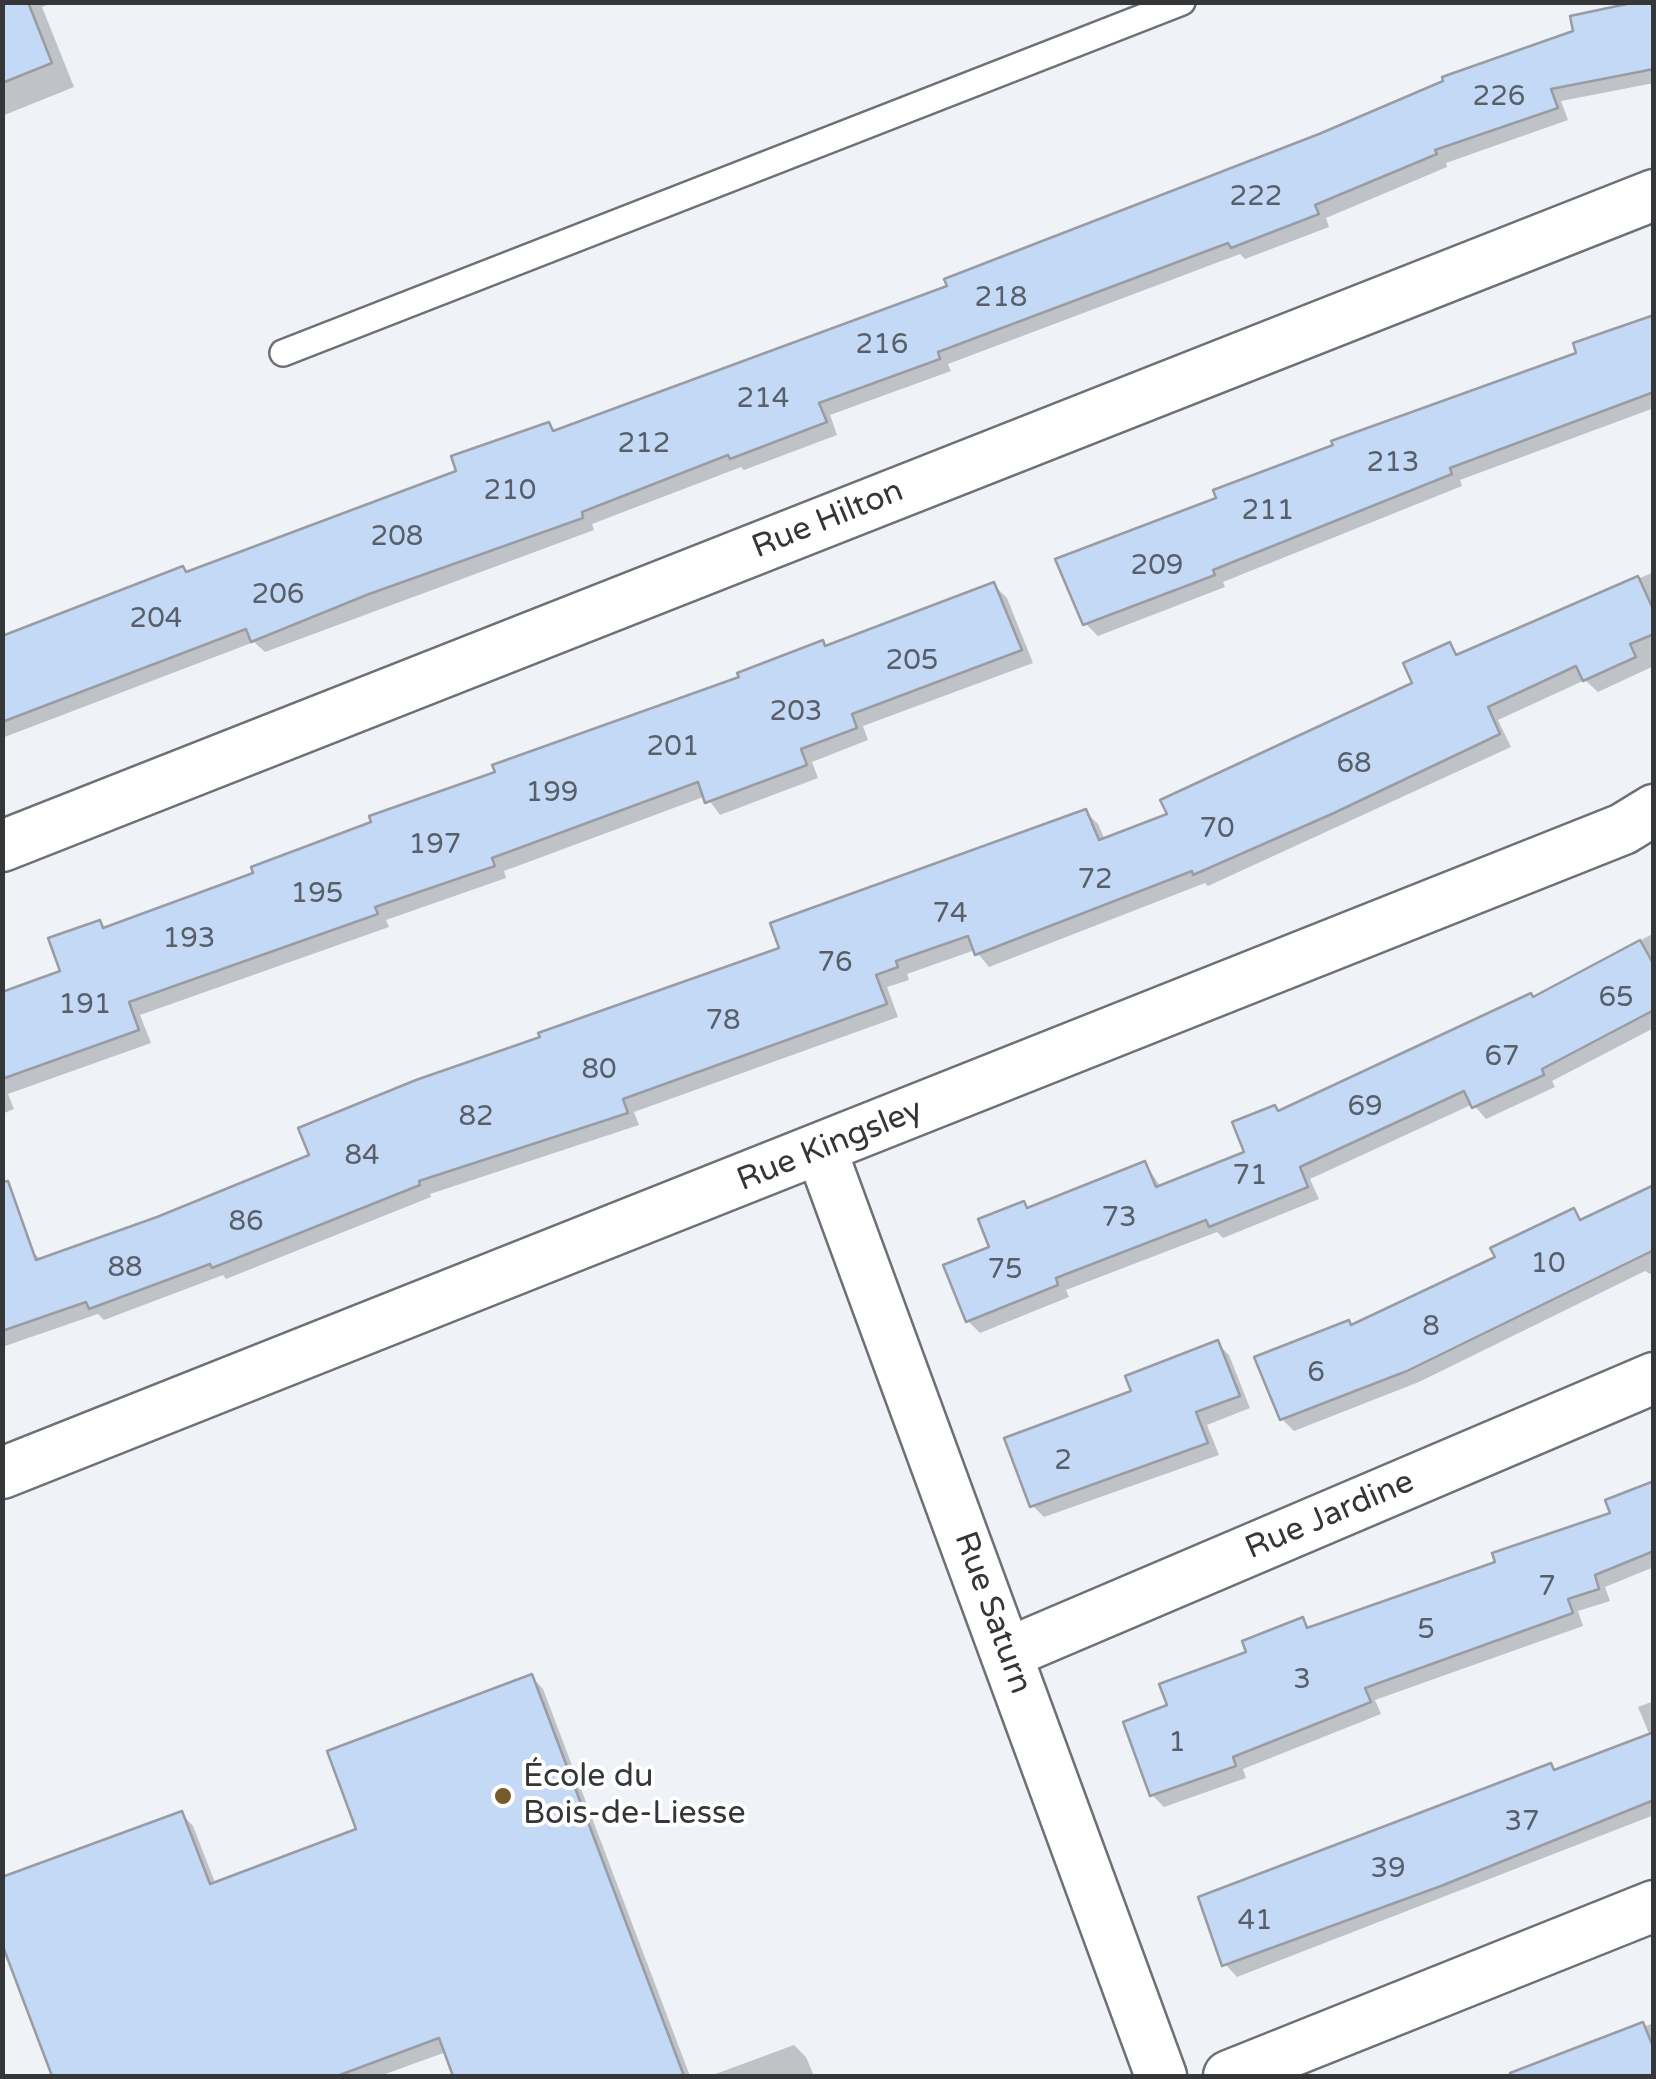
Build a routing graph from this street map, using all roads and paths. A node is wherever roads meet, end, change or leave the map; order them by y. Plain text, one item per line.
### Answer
1 (1182, 2) edge
2 (1654, 195) edge
3 (283, 353) dead end
4 (1654, 810) edge
5 (2, 846) edge
6 (821, 1150) junction
7 (1654, 1378) edge
8 (2, 1473) edge
9 (1006, 1654) junction
10 (1654, 1906) edge
11 (1161, 2076) edge
12 (1229, 2076) edge

1 - 3 lane
2 - 5 street, Rue Hilton
4 - 6 street, Rue Kingsley
6 - 8 street, Rue Kingsley
6 - 9 street, Rue Saturn
7 - 9 street, Rue Jardine
9 - 11 street, Rue Saturn
10 - 12 street

